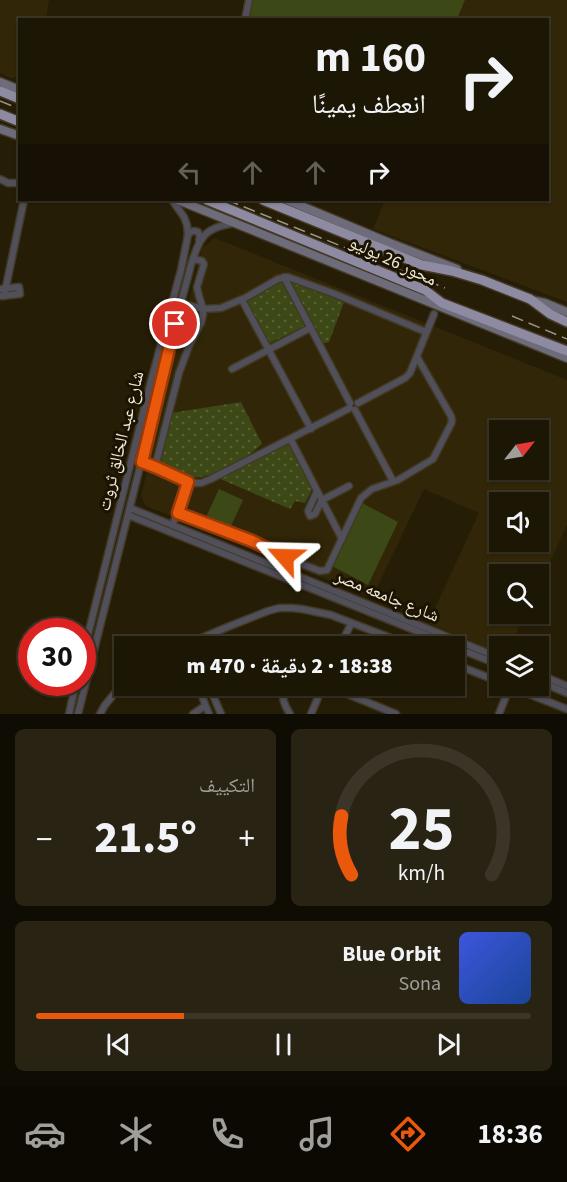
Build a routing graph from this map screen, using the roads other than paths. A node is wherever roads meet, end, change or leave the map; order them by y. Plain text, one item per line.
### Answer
1 (249, 0) edge
2 (245, 18) edge
3 (0, 81) edge
4 (18, 89) edge
5 (0, 91) edge
6 (18, 98) edge
7 (0, 114) edge
8 (18, 121) edge
9 (0, 129) edge
10 (18, 135) edge
11 (0, 179) edge
12 (18, 183) edge
13 (24, 201) edge
14 (173, 201) edge
15 (181, 201) edge
16 (209, 201) edge
17 (266, 201) edge
18 (289, 201) edge
19 (237, 223) junction
20 (188, 235) junction
21 (199, 241) junction
22 (389, 247) junction
23 (193, 259) junction
24 (284, 277) junction
25 (401, 280) junction
26 (19, 290) dead end
27 (397, 290) junction
28 (2, 292) edge
29 (530, 299) junction
30 (242, 300) junction
31 (181, 303) junction
32 (203, 309) junction
33 (567, 312) edge
34 (434, 314) dead end
35 (567, 322) edge
36 (310, 328) junction
37 (504, 330) junction
38 (426, 332) junction
39 (269, 350) junction
40 (567, 351) edge
41 (417, 357) junction
42 (567, 358) edge
43 (232, 369) dead end
44 (352, 407) junction
45 (310, 429) junction
46 (291, 440) junction
47 (142, 462) junction
48 (155, 467) junction
49 (393, 481) junction
50 (188, 482) junction
51 (349, 486) dead end
52 (317, 491) junction
53 (322, 500) junction
54 (129, 511) junction
55 (178, 513) junction
56 (173, 524) junction
57 (342, 539) junction
58 (92, 618) edge
59 (351, 624) junction
60 (206, 636) edge
61 (345, 636) edge
62 (384, 636) edge
63 (428, 636) edge
64 (465, 651) edge
65 (489, 653) edge
66 (489, 661) edge
67 (465, 668) edge
68 (489, 678) edge
69 (549, 679) edge
70 (549, 686) edge
71 (567, 686) edge
72 (567, 693) edge
73 (114, 694) edge
74 (73, 696) edge
75 (202, 696) edge
76 (213, 696) edge
77 (282, 696) edge
78 (321, 696) edge
79 (350, 696) edge
80 (505, 696) edge
81 (534, 696) edge
82 (205, 706) junction
83 (567, 709) edge
84 (391, 713) edge
85 (69, 714) edge
86 (78, 714) edge
87 (100, 714) edge
88 (193, 714) edge
89 (209, 714) edge
90 (221, 714) edge
91 (290, 714) edge
92 (311, 714) edge
93 (499, 714) edge

1 - 2 street
3 - 4 main road
5 - 6 highway
7 - 8 highway
9 - 10 main road
11 - 12 street
13 - 28 street
14 - 20 street
15 - 19 main road
16 - 25 highway, محور 26 يوليو
17 - 22 highway, محور 26 يوليو
18 - 22 main road
19 - 21 street
19 - 27 main road
20 - 21 street
20 - 58 street, شارع عبد الخالق ثروت
21 - 23 street, شارع عبد الخالق ثروت
22 - 29 highway, محور 26 يوليو
23 - 31 street, شارع عبد الخالق ثروت
23 - 32 street
24 - 30 street
24 - 36 street
24 - 38 street
25 - 27 highway
25 - 37 highway, محور 26 يوليو
26 - 28 street
27 - 37 main road
29 - 33 main road
29 - 35 highway, محور 26 يوليو
30 - 32 street
30 - 39 street
31 - 32 street
31 - 47 street, شارع عبد الخالق ثروت
32 - 48 street
34 - 38 street
36 - 39 street
36 - 44 street
37 - 40 highway, محور 26 يوليو
37 - 42 main road
38 - 41 street
39 - 43 street
39 - 45 street
41 - 44 street
41 - 49 street
44 - 45 street
44 - 49 street
45 - 46 street
46 - 50 street
46 - 52 street
47 - 48 street
47 - 54 street, شارع عبد الخالق ثروت
48 - 50 street
49 - 57 street
50 - 55 street
51 - 53 street
52 - 53 street
52 - 53 street
53 - 57 street
54 - 56 street, شارع جامعه مصر
54 - 63 street, شارع جامعه مصر
54 - 86 street, شارع عبد الخالق ثروت
55 - 56 street
55 - 57 street
56 - 65 street, شارع جامعه مصر
59 - 60 street
59 - 61 street
59 - 62 street
64 - 66 street, شارع جامعه مصر
67 - 68 street
69 - 71 street
70 - 72 street
73 - 87 street
74 - 85 street
75 - 82 street
76 - 90 street
77 - 91 street
78 - 92 street
79 - 84 street
80 - 93 street
81 - 83 street
82 - 88 street
82 - 89 street

